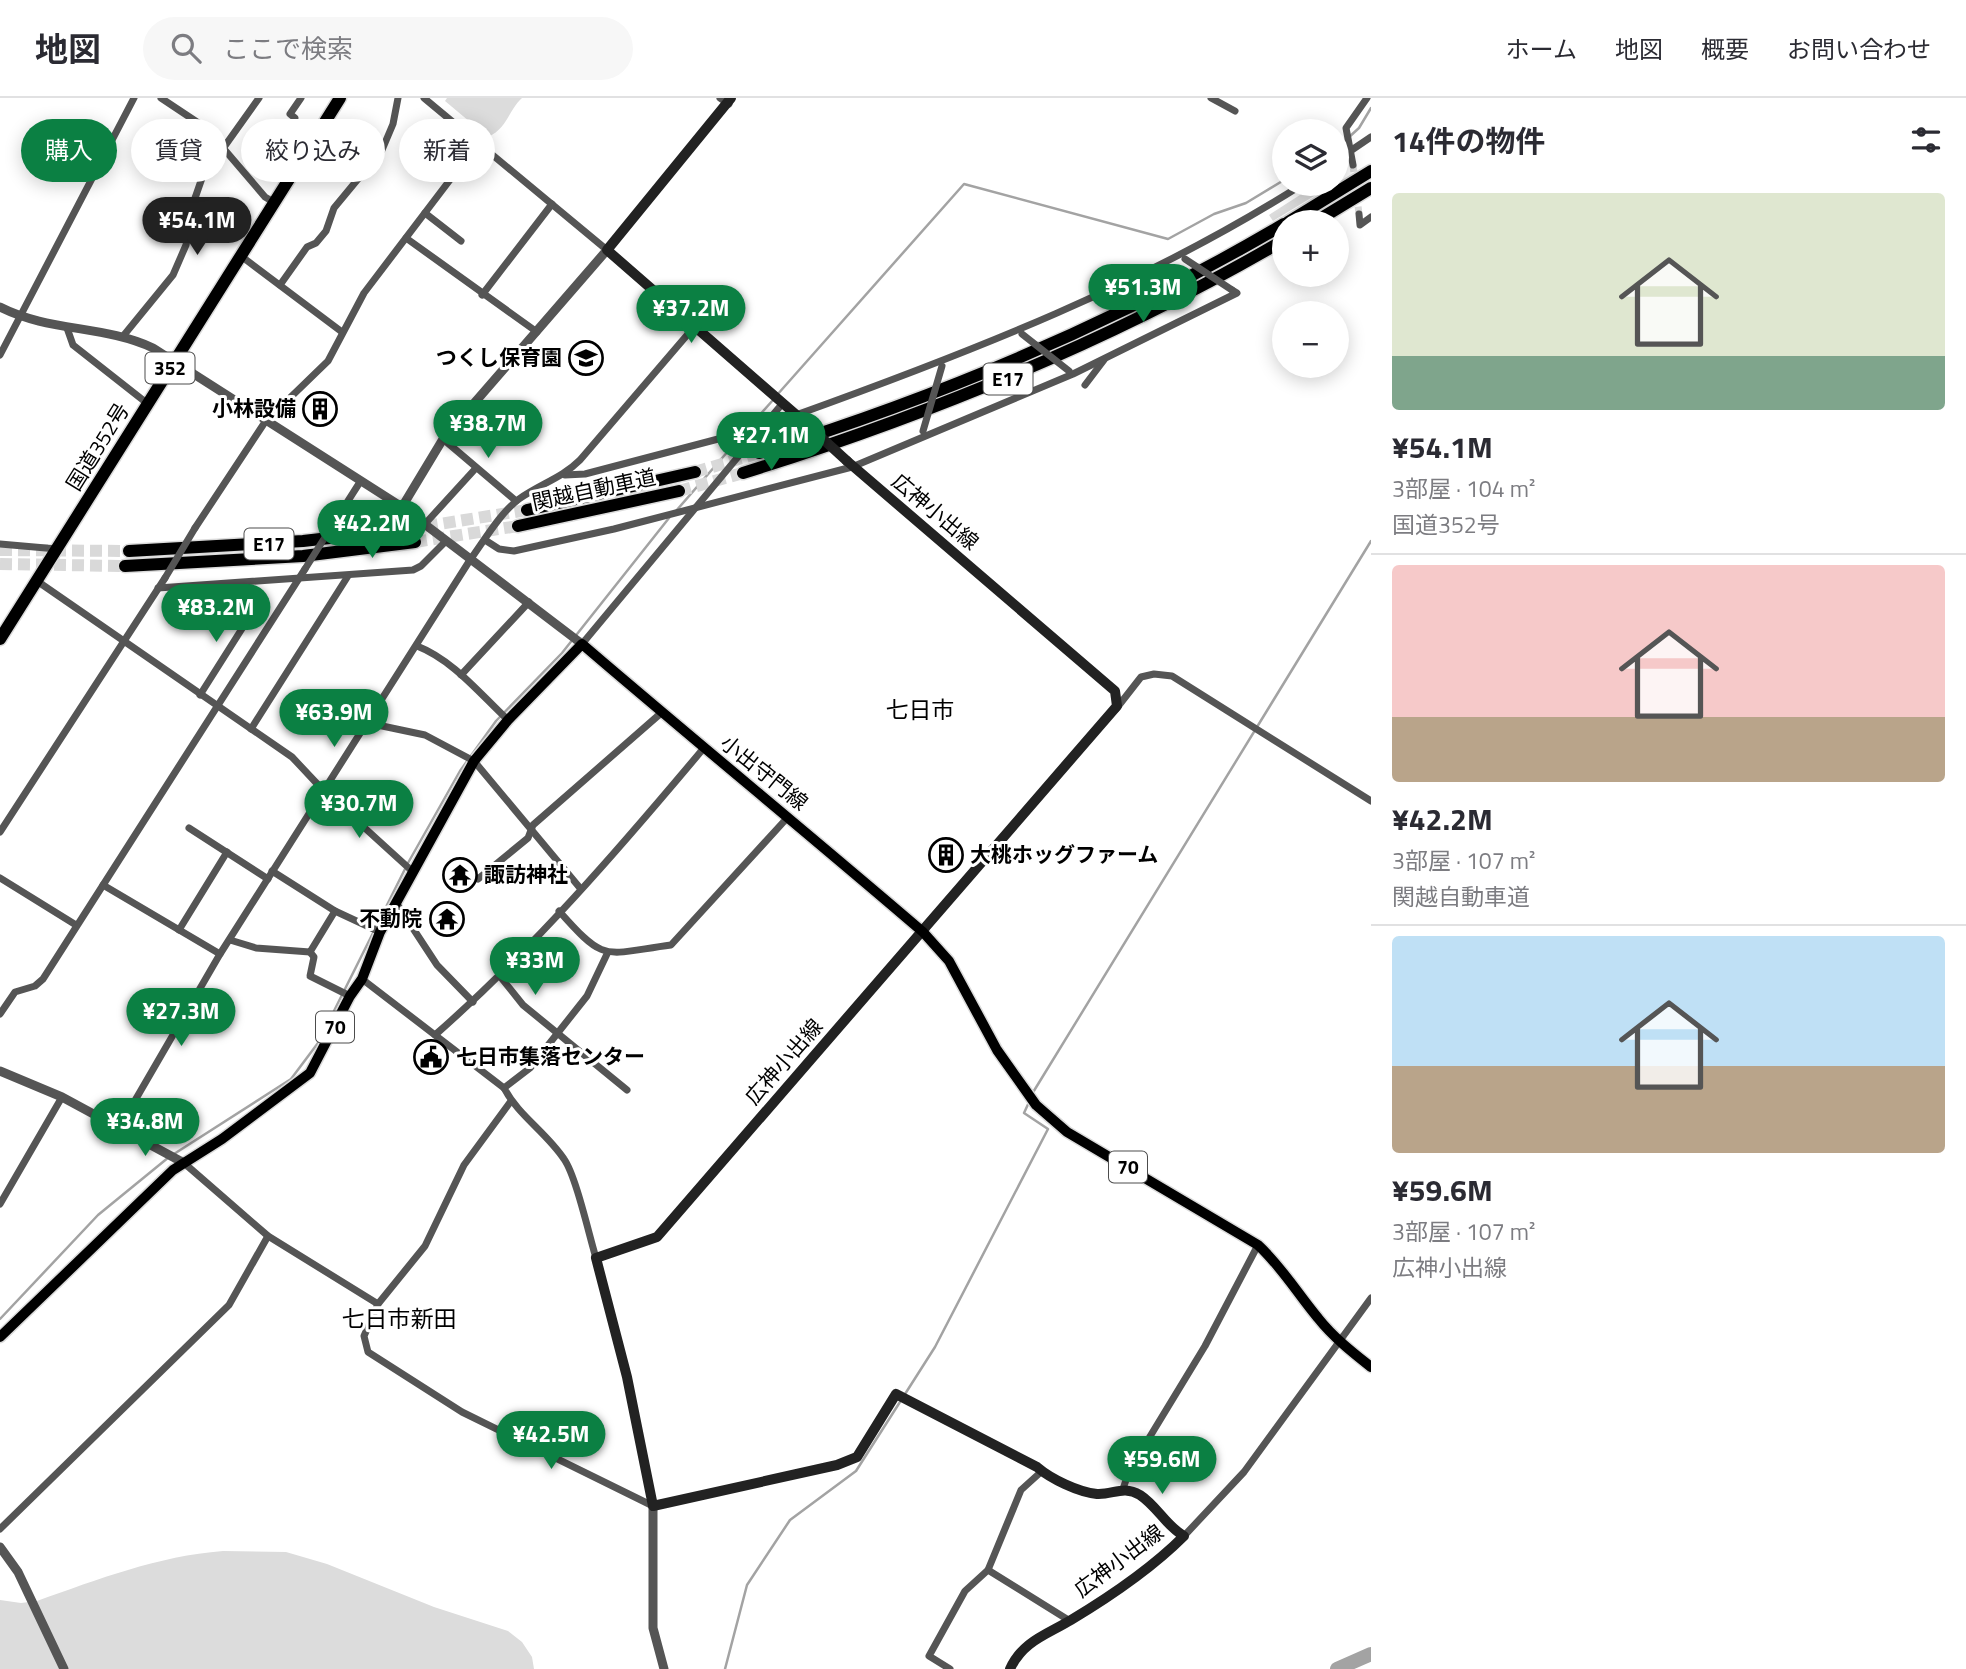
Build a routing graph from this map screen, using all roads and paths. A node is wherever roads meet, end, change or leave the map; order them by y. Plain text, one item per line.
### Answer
1 (135, 98) edge
2 (161, 98) edge
3 (259, 98) edge
4 (301, 98) edge
5 (340, 98) edge
6 (398, 98) edge
7 (424, 98) edge
8 (1211, 98) edge
9 (1367, 98) edge
10 (727, 100) edge
11 (433, 101) edge
12 (1235, 111) dead end
13 (192, 119) edge
14 (295, 119) edge
15 (452, 119) edge
16 (1371, 137) edge
17 (227, 146) edge
18 (1352, 150) junction
19 (227, 151) edge
20 (1349, 152) edge
21 (495, 157) edge
22 (1353, 165) tunnel mouth
23 (1371, 170) edge
24 (200, 182) edge
25 (448, 182) edge
26 (1371, 188) edge
27 (1284, 196) edge
28 (275, 203) junction
29 (552, 204) junction
30 (1307, 210) edge
31 (1335, 210) edge
32 (425, 213) junction
33 (1359, 215) dead end
34 (1371, 217) edge
35 (1272, 231) edge
36 (406, 238) junction
37 (461, 241) dead end
38 (1272, 246) edge
39 (607, 250) junction
40 (242, 256) junction
41 (1183, 258) junction
42 (280, 285) junction
43 (482, 295) junction
44 (0, 307) edge
45 (20, 317) junction
46 (694, 327) junction
47 (68, 328) junction
48 (342, 332) junction
49 (537, 332) junction
50 (1021, 332) junction
51 (124, 335) junction
52 (0, 355) edge
53 (1105, 357) junction
54 (174, 362) junction
55 (943, 364) junction
56 (1071, 372) junction
57 (1086, 385) dead end
58 (149, 404) junction
59 (782, 404) junction
60 (799, 417) junction
61 (265, 422) junction
62 (761, 428) junction
63 (923, 433) junction
64 (443, 439) junction
65 (759, 453) tunnel mouth
66 (849, 464) junction
67 (476, 468) junction
68 (695, 472) tunnel mouth
69 (743, 474) tunnel mouth
70 (565, 475) junction
71 (360, 482) junction
72 (679, 491) tunnel mouth
73 (516, 501) junction
74 (697, 505) junction
75 (402, 507) junction
76 (527, 510) tunnel mouth
77 (424, 525) junction
78 (518, 526) tunnel mouth
79 (408, 529) tunnel mouth
80 (485, 540) junction
81 (415, 542) tunnel mouth
82 (444, 542) junction
83 (0, 544) edge
84 (57, 549) junction
85 (129, 551) tunnel mouth
86 (470, 560) junction
87 (125, 566) tunnel mouth
88 (348, 576) junction
89 (299, 580) junction
90 (37, 581) junction
91 (158, 588) junction
92 (529, 603) junction
93 (255, 608) dead end
94 (0, 639) edge
95 (123, 640) junction
96 (582, 645) junction
97 (417, 646) junction
98 (461, 675) junction
99 (200, 695) junction
100 (216, 707) junction
101 (1114, 713) junction
102 (660, 714) junction
103 (508, 720) junction
104 (368, 723) junction
105 (251, 729) junction
106 (703, 749) junction
107 (474, 761) junction
108 (323, 790) junction
109 (1371, 801) edge
110 (788, 817) junction
111 (189, 828) dead end
112 (531, 831) junction
113 (0, 832) edge
114 (227, 852) junction
115 (411, 871) junction
116 (270, 875) junction
117 (0, 878) edge
118 (478, 879) dead end
119 (103, 885) junction
120 (580, 888) junction
121 (397, 904) junction
122 (335, 911) junction
123 (559, 911) junction
124 (76, 925) junction
125 (179, 930) junction
126 (380, 932) junction
127 (923, 932) junction
128 (230, 940) junction
129 (310, 952) junction
130 (220, 954) junction
131 (607, 954) junction
132 (499, 975) junction
133 (362, 979) junction
134 (350, 996) junction
135 (472, 1002) junction
136 (0, 1014) edge
137 (555, 1034) junction
138 (435, 1035) junction
139 (0, 1070) edge
140 (504, 1088) junction
141 (628, 1090) dead end
142 (62, 1097) junction
143 (511, 1101) junction
144 (119, 1128) junction
145 (184, 1163) junction
146 (0, 1204) edge
147 (268, 1236) junction
148 (1258, 1245) junction
149 (596, 1258) junction
150 (1371, 1298) edge
151 (378, 1304) junction
152 (0, 1336) edge
153 (1341, 1343) junction
154 (1371, 1367) edge
155 (1042, 1471) junction
156 (1123, 1489) junction
157 (653, 1506) junction
158 (0, 1530) edge
159 (1184, 1536) junction
160 (0, 1547) edge
161 (988, 1570) junction
162 (1070, 1621) junction
163 (661, 1667) edge
164 (64, 1669) edge
165 (950, 1669) edge
166 (1010, 1669) edge

1 - 45 street
2 - 13 street
3 - 17 street
4 - 14 street
5 - 28 highway, 国道352号 / 352
6 - 42 street
7 - 11 street
8 - 12 street
9 - 18 street
10 - 39 main road
11 - 15 street
16 - 18 street
18 - 20 street
18 - 22 street
19 - 28 street
21 - 29 street
23 - 30 highway, E17
24 - 51 street
25 - 32 street
26 - 31 highway
27 - 41 street
28 - 40 highway, 国道352号 / 352
29 - 39 street
29 - 43 street
32 - 36 street
32 - 37 street
33 - 34 street
35 - 65 highway, E17
36 - 43 street
36 - 48 street
38 - 69 highway, E17
39 - 46 main road, 広神小出線
39 - 49 street
40 - 42 street
40 - 54 highway, 国道352号 / 352
41 - 50 street
41 - 53 street, bridge
42 - 48 street
43 - 49 street
44 - 45 street
45 - 47 street
45 - 52 street
46 - 59 main road, 広神小出線
46 - 70 street
47 - 51 street
47 - 58 street
48 - 61 street
49 - 64 street
50 - 55 street
50 - 56 street, bridge
51 - 54 street
53 - 56 street
53 - 57 street
54 - 58 highway, 国道352号 / 352
54 - 61 street
55 - 60 street
55 - 63 street, bridge
56 - 63 street
58 - 84 highway, 国道352号 / 352
59 - 60 main road, 広神小出線
59 - 62 street
60 - 66 main road, 広神小出線, bridge
61 - 71 street
61 - 91 street, bridge
62 - 70 street
62 - 74 street
63 - 66 street
64 - 67 street
64 - 75 street
66 - 74 street
66 - 101 main road, 広神小出線
67 - 73 street
67 - 77 street
68 - 76 highway, 関越自動車道
70 - 73 street
71 - 75 street
71 - 89 street, bridge
72 - 78 highway, 関越自動車道
73 - 80 street
74 - 80 street
74 - 96 street
75 - 77 street
77 - 82 street
79 - 85 highway, E17
80 - 86 street
81 - 87 highway, E17
82 - 86 street
82 - 88 street
83 - 84 street
84 - 90 highway, 国道352号 / 352
86 - 92 street
86 - 97 street
88 - 89 street
88 - 105 street
89 - 91 street
89 - 100 street
90 - 94 highway, 国道352号 / 352
90 - 95 street
91 - 95 street
92 - 96 street
92 - 98 street
93 - 99 street
95 - 99 street
95 - 113 street
96 - 102 main road, 小出守門線 / 70
96 - 103 main road, 70
97 - 98 street
97 - 104 street
98 - 103 street
99 - 100 street
100 - 105 street
100 - 119 street
101 - 109 street
101 - 127 main road, 広神小出線
102 - 106 main road, 小出守門線 / 70
102 - 112 street
103 - 107 main road, 70
104 - 107 street
104 - 108 street
105 - 108 street
106 - 110 main road, 小出守門線 / 70
106 - 120 street
107 - 112 street
107 - 115 main road, 70
108 - 115 street
108 - 116 street
110 - 127 main road, 小出守門線 / 70
110 - 131 street
111 - 114 street
112 - 118 street
112 - 120 street
114 - 116 street
114 - 125 street
115 - 121 main road, 70
116 - 122 street
116 - 128 street
117 - 124 street
119 - 124 street
119 - 125 street
120 - 123 street
121 - 126 main road, 70
121 - 135 street
122 - 126 street
122 - 129 street
123 - 131 street
123 - 132 street
124 - 136 street
125 - 130 street
126 - 133 main road, 70
127 - 148 main road, 70
127 - 149 main road, 広神小出線
128 - 129 street
128 - 130 street
129 - 134 street
130 - 144 street
131 - 137 street
132 - 135 street
132 - 137 street
133 - 134 main road, 70
133 - 138 street
134 - 145 main road, 70
135 - 138 street
137 - 140 street
137 - 141 street
138 - 140 street
139 - 142 street
140 - 143 street
142 - 144 street
142 - 146 street
143 - 149 street
143 - 151 street
144 - 145 street
145 - 147 street
145 - 152 main road, 70
147 - 151 street
147 - 158 street
148 - 153 main road, 70
148 - 156 street
149 - 157 main road
150 - 153 street
151 - 157 street
153 - 154 main road, 70
153 - 159 street
155 - 156 main road
155 - 157 main road
155 - 161 street
156 - 159 main road, 広神小出線
157 - 163 street
159 - 162 main road, 広神小出線
160 - 164 street
161 - 162 street
161 - 165 street
162 - 166 main road, 広神小出線

